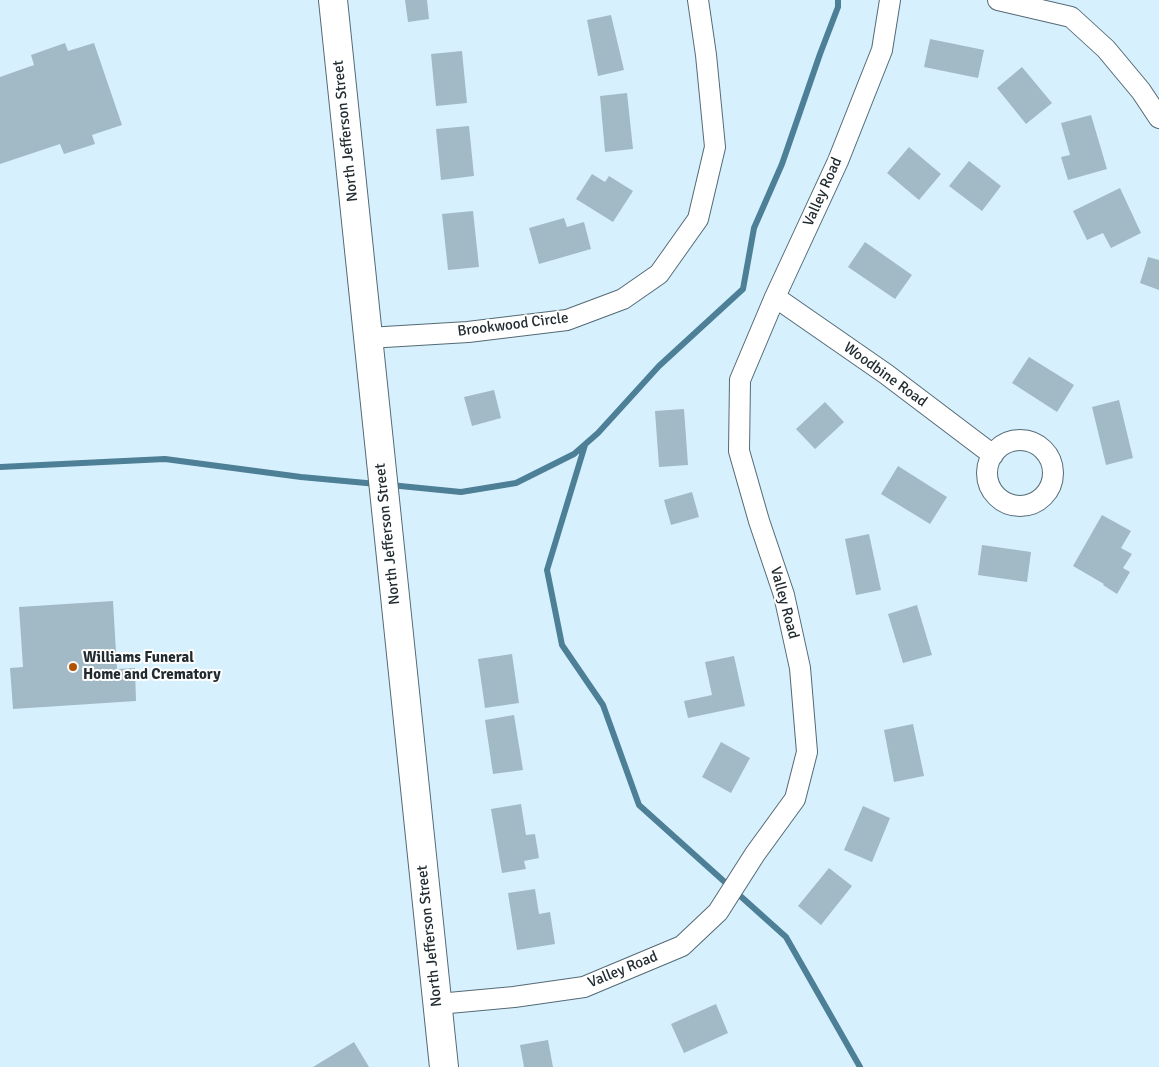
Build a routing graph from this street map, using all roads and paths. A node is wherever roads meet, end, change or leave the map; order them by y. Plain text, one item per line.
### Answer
1 (333, 0) edge
2 (698, 0) edge
3 (890, 0) edge
4 (998, 0) edge
5 (1159, 118) edge
6 (775, 297) junction
7 (368, 338) junction
8 (993, 455) dead end
9 (438, 1004) junction
10 (444, 1067) edge

1 - 7 main road, North Jefferson Street
2 - 7 street, Brookwood Circle
3 - 6 street, Valley Road
4 - 5 street
6 - 8 street, Woodbine Road
6 - 9 street, Valley Road
7 - 9 main road, North Jefferson Street
9 - 10 main road, North Jefferson Street

